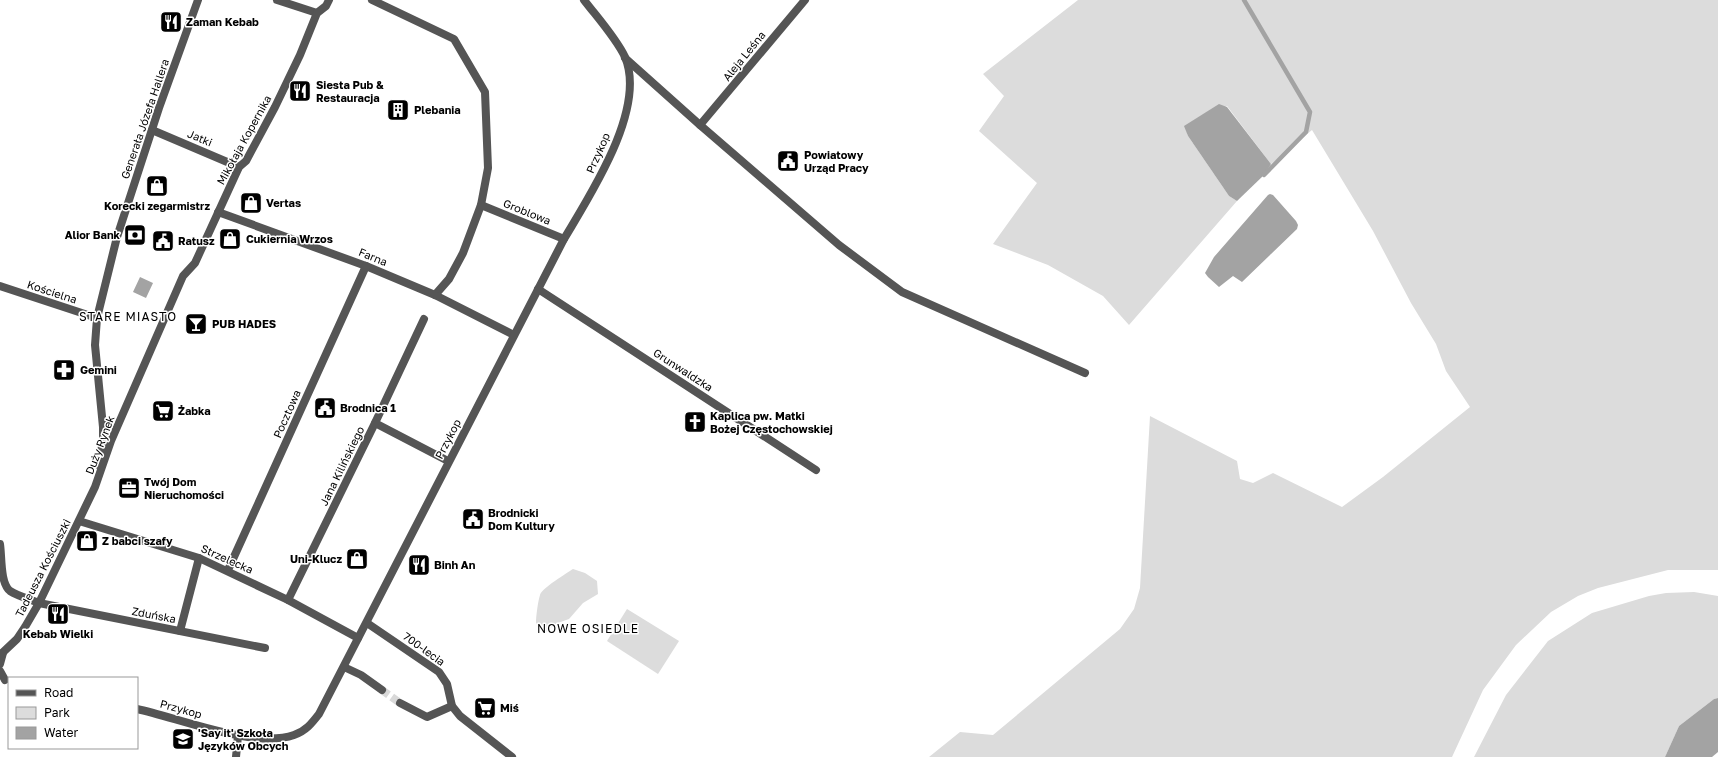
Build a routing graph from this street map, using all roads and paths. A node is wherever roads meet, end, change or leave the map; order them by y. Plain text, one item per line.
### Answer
1 (198, 0) edge
2 (277, 0) edge
3 (329, 0) edge
4 (372, 0) edge
5 (584, 0) edge
6 (805, 0) edge
7 (317, 13) junction
8 (624, 57) junction
9 (700, 126) junction
10 (152, 130) junction
11 (239, 167) junction
12 (481, 205) junction
13 (218, 212) junction
14 (564, 239) junction
15 (115, 245) joint
16 (366, 266) junction
17 (184, 273) joint
18 (0, 286) edge
19 (538, 289) junction
20 (435, 295) junction
21 (97, 318) junction
22 (424, 319) dead end
23 (514, 335) junction
24 (1085, 373) dead end
25 (375, 423) junction
26 (448, 461) junction
27 (816, 470) dead end
28 (96, 487) junction
29 (79, 521) junction
30 (0, 544) edge
31 (199, 558) junction
32 (228, 570) junction
33 (288, 600) junction
34 (39, 603) junction
35 (367, 622) junction
36 (180, 631) junction
37 (358, 638) junction
38 (265, 648) dead end
39 (1, 654) edge
40 (0, 664) edge
41 (344, 667) junction
42 (0, 671) edge
43 (5, 680) edge
44 (382, 690) tunnel mouth
45 (400, 703) tunnel mouth
46 (452, 706) junction
47 (138, 709) edge
48 (238, 736) junction
49 (236, 757) edge
50 (512, 757) edge

1 - 10 street, Generała Józefa Hallera
2 - 7 street
3 - 7 street, Mikołaja Kopernika
4 - 12 street
5 - 8 street, Przykop
6 - 9 street, Aleja Leśna
7 - 11 street, Mikołaja Kopernika
8 - 9 street
8 - 14 street, Przykop
9 - 24 street
10 - 11 street, Jatki
10 - 15 street, Generała Józefa Hallera
11 - 13 street, Mikołaja Kopernika
12 - 14 street, Groblowa
12 - 20 street
13 - 16 street, Farna
13 - 17 street, Mikołaja Kopernika
14 - 19 street, Przykop
15 - 21 street, Duży Rynek
16 - 20 street, Farna
16 - 32 street, Pocztowa
17 - 28 street, Duży Rynek
18 - 21 street, Kościelna
19 - 23 street, Przykop
19 - 27 street, Grunwaldzka
20 - 23 street, Farna
21 - 28 street, Duży Rynek
22 - 25 street, Jana Kilińskiego
23 - 26 street, Przykop
25 - 26 street
25 - 33 street, Jana Kilińskiego
26 - 35 street, Przykop
28 - 29 street, Tadeusza Kościuszki
29 - 31 street, Strzelecka
29 - 34 street, Tadeusza Kościuszki
30 - 34 street, Zduńska
31 - 32 street, Strzelecka
31 - 36 street
32 - 33 street, Strzelecka
33 - 37 street, Strzelecka
34 - 36 street, Zduńska
34 - 39 street, Tadeusza Kościuszki
35 - 37 street, Przykop
35 - 46 street, 700-lecia
36 - 38 street, Zduńska
37 - 41 street, Przykop
39 - 40 street, Tadeusza Kościuszki
41 - 44 street
41 - 48 street, Przykop
42 - 43 street
45 - 46 street
46 - 50 street
47 - 48 street, Przykop
48 - 49 street

